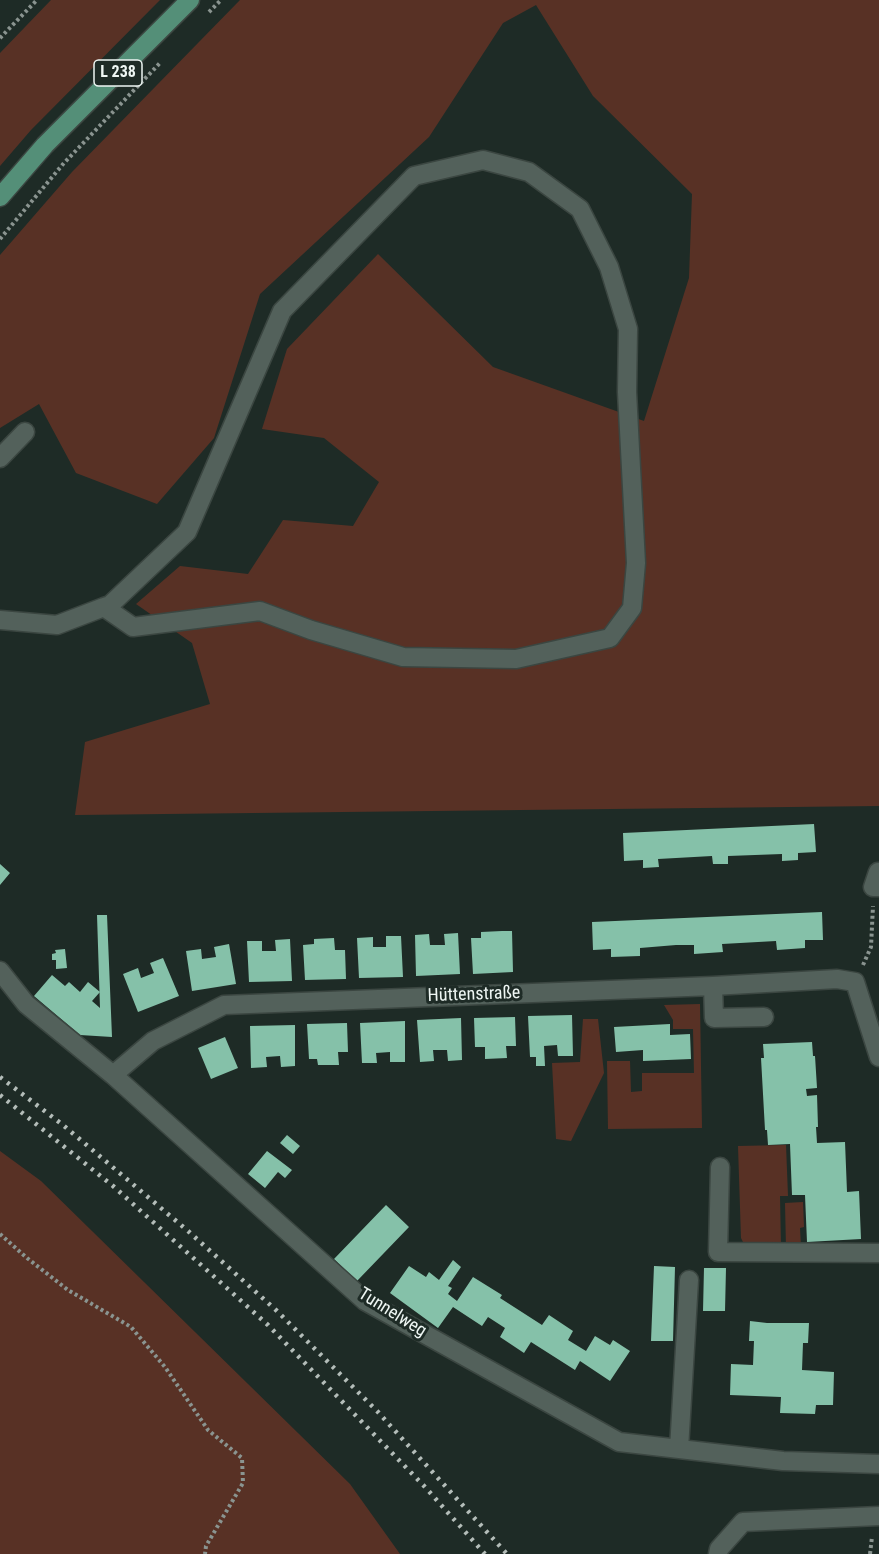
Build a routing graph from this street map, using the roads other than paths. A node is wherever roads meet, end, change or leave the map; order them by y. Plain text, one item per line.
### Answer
1 (190, 0) edge
2 (0, 197) edge
3 (25, 432) dead end
4 (0, 458) edge
5 (104, 607) junction
6 (0, 620) edge
7 (0, 971) edge
8 (713, 986) junction
9 (764, 1017) dead end
10 (879, 1057) edge
11 (113, 1075) junction
12 (720, 1167) dead end
13 (879, 1253) edge
14 (689, 1280) dead end
15 (680, 1449) junction
16 (879, 1464) edge
17 (879, 1516) edge
18 (718, 1554) edge

1 - 2 main road, L 238
3 - 4 street
5 - 5 street
5 - 6 street
7 - 11 street, Tunnelweg
8 - 9 street
8 - 10 street, Hüttenstraße
8 - 11 street, Hüttenstraße
11 - 15 street, Tunnelweg
12 - 13 street
14 - 15 street
15 - 16 street, Tunnelweg
17 - 18 street

